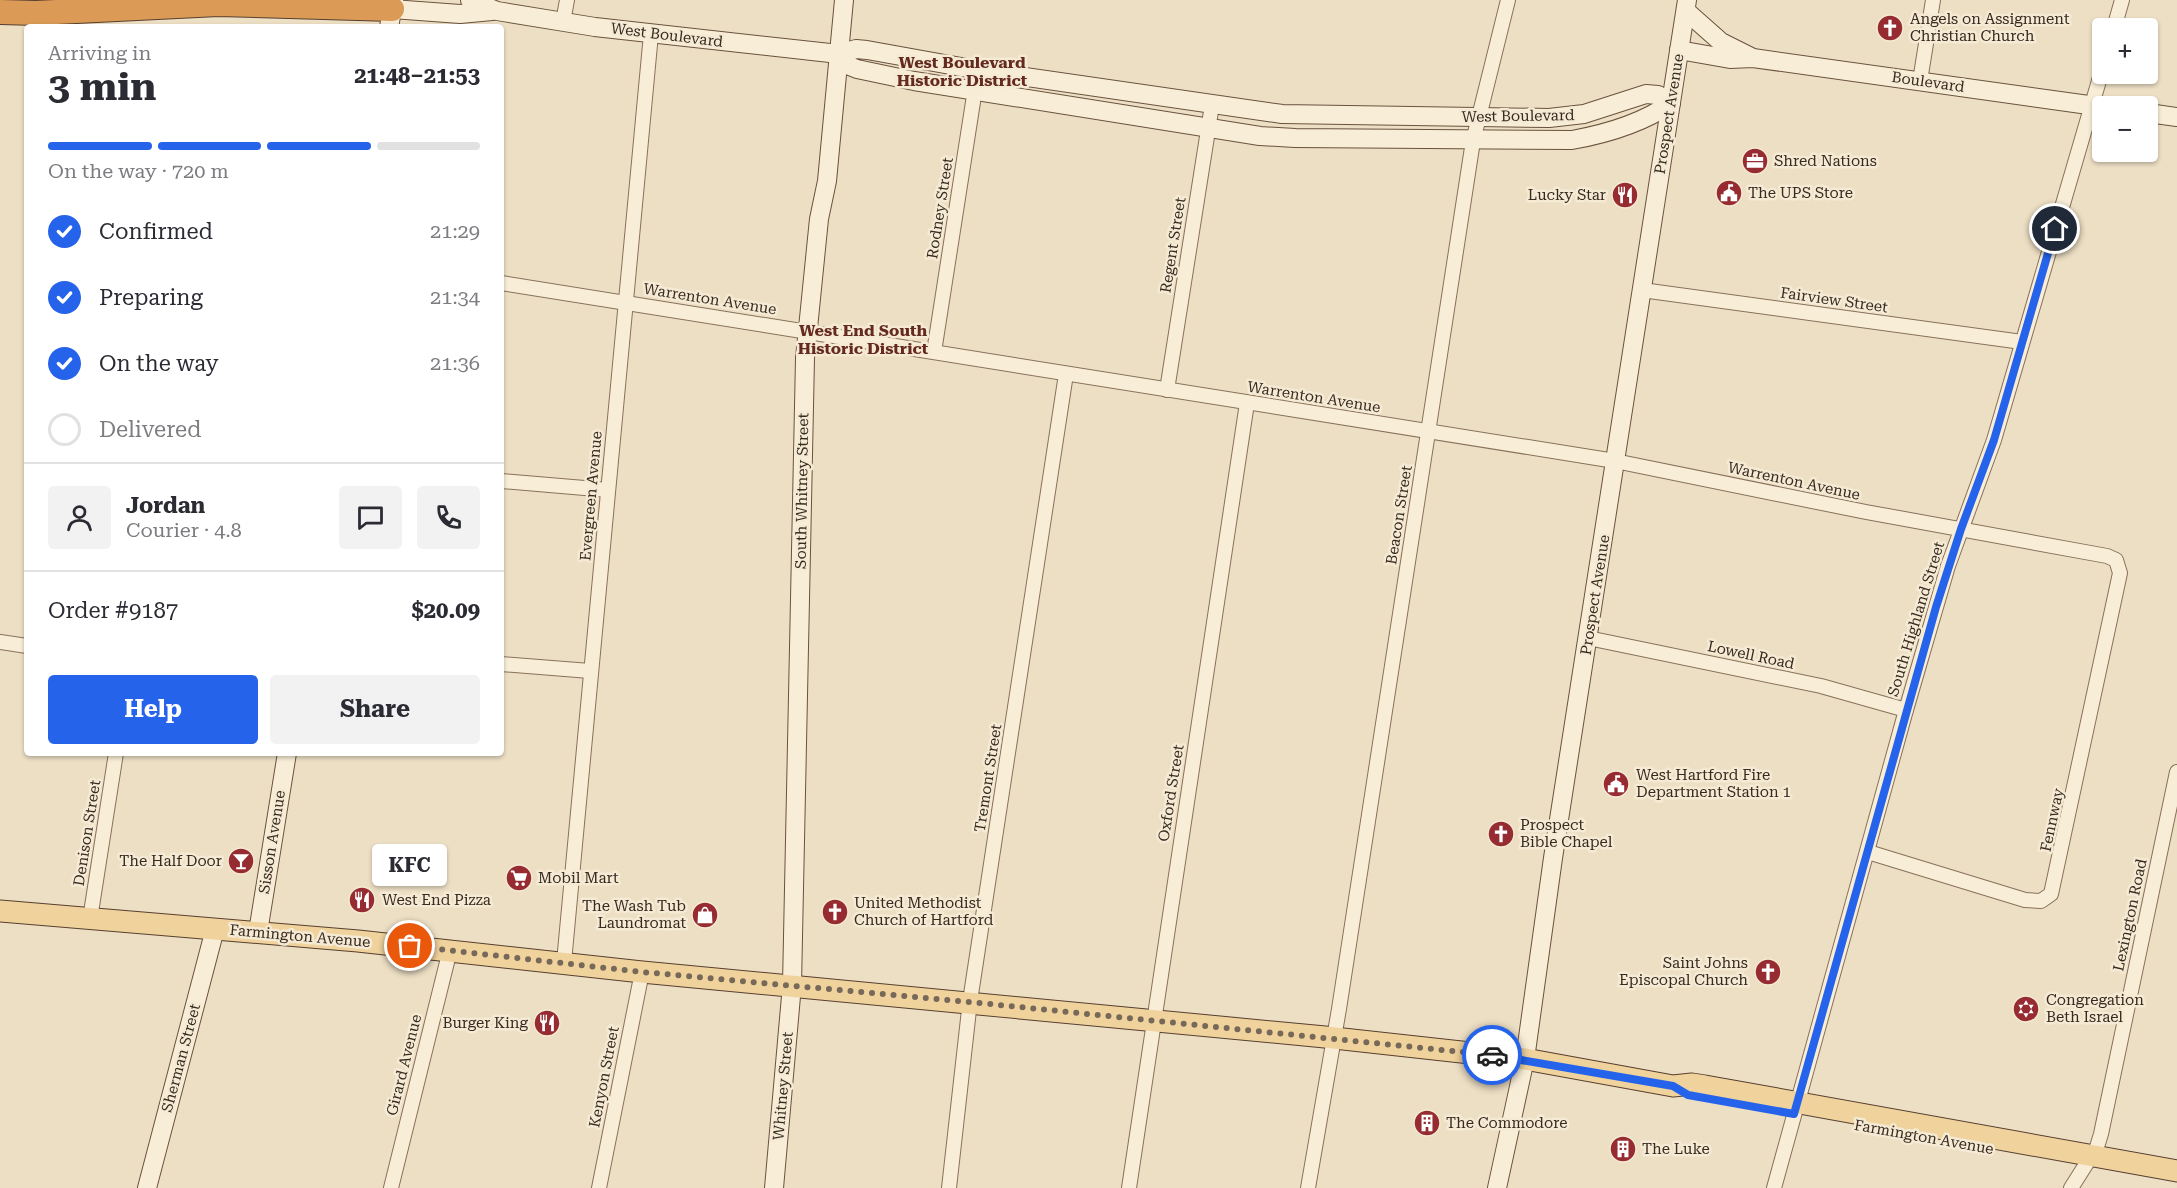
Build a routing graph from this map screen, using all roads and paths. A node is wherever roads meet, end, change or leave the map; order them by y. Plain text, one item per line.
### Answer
1 (470, 0) edge
2 (567, 0) edge
3 (844, 0) edge
4 (1508, 0) edge
5 (1933, 0) edge
6 (2122, 0) edge
7 (1687, 5) edge
8 (497, 11) junction
9 (0, 12) edge
10 (402, 12) edge
11 (36, 13) junction
12 (2117, 18) edge
13 (0, 21) edge
14 (563, 22) junction
15 (651, 34) junction
16 (1679, 50) junction
17 (839, 54) junction
18 (1753, 58) junction
19 (978, 70) junction
20 (1920, 81) junction
21 (975, 91) junction
22 (1671, 103) junction
23 (1212, 105) junction
24 (2092, 106) edge
25 (2158, 114) edge
26 (1340, 116) junction
27 (1479, 117) junction
28 (2177, 117) edge
29 (2092, 123) edge
30 (1208, 128) junction
31 (1339, 140) junction
32 (1473, 141) junction
33 (504, 283) edge
34 (1642, 290) junction
35 (625, 301) junction
36 (807, 332) junction
37 (2022, 342) junction
38 (934, 352) junction
39 (1066, 374) junction
40 (1167, 390) junction
41 (1247, 403) junction
42 (1429, 432) junction
43 (1616, 461) junction
44 (504, 481) edge
45 (608, 490) junction
46 (1961, 529) junction
47 (2118, 562) joint
48 (1588, 638) junction
49 (0, 642) edge
50 (24, 646) edge
51 (504, 664) edge
52 (590, 671) junction
53 (1906, 710) junction
54 (116, 756) edge
55 (287, 756) edge
56 (2177, 772) edge
57 (1868, 852) junction
58 (0, 911) edge
59 (90, 919) junction
60 (215, 929) junction
61 (258, 932) junction
62 (450, 950) junction
63 (564, 962) junction
64 (642, 972) junction
65 (792, 985) junction
66 (970, 1002) junction
67 (1154, 1020) junction
68 (1334, 1038) junction
69 (1525, 1059) junction
70 (1796, 1108) junction
71 (2087, 1160) junction
72 (2177, 1171) edge
73 (2177, 1183) edge
74 (147, 1188) edge
75 (391, 1188) edge
76 (599, 1188) edge
77 (774, 1188) edge
78 (949, 1188) edge
79 (1129, 1188) edge
80 (1308, 1188) edge
81 (1497, 1188) edge
82 (1774, 1188) edge
83 (2071, 1188) edge

1 - 8 main road, West Boulevard
2 - 14 street
3 - 17 main road, South Whitney Street
4 - 27 street, Beacon Street
5 - 20 street
6 - 12 street
7 - 16 main road, Prospect Avenue
7 - 18 main road, Boulevard
8 - 10 main road, West Boulevard
8 - 14 main road, West Boulevard
9 - 11 highway
10 - 11 highway
11 - 13 highway
14 - 15 main road, West Boulevard
15 - 17 main road, West Boulevard
15 - 35 street, Evergreen Avenue
16 - 18 main road, Boulevard
16 - 22 main road, Prospect Avenue
17 - 19 main road, West Boulevard
17 - 21 main road, West Boulevard
17 - 36 main road, South Whitney Street
18 - 20 main road, Boulevard
19 - 21 street, Rodney Street
19 - 23 main road, West Boulevard
20 - 24 main road, Boulevard
21 - 30 main road, West Boulevard
21 - 38 street, Rodney Street
22 - 27 main road, West Boulevard
22 - 32 main road, West Boulevard
22 - 34 main road, Prospect Avenue
23 - 26 main road, West Boulevard
23 - 30 street, Regent Street
25 - 28 main road
26 - 27 main road, West Boulevard
26 - 31 main road
27 - 32 street, Beacon Street
29 - 37 street, South Highland Street
30 - 31 main road, West Boulevard
30 - 40 street, Regent Street
31 - 32 main road, West Boulevard
32 - 42 street, Beacon Street
33 - 35 street, Warrenton Avenue
34 - 37 street, Fairview Street
34 - 43 main road, Prospect Avenue
35 - 36 street, Warrenton Avenue
35 - 45 street, Evergreen Avenue
36 - 38 street, Warrenton Avenue
36 - 65 main road, South Whitney Street
37 - 46 street, South Highland Street
38 - 39 street, Warrenton Avenue
39 - 40 street, Warrenton Avenue
39 - 66 street, Tremont Street
40 - 41 street, Warrenton Avenue
41 - 42 street, Warrenton Avenue
41 - 67 street, Oxford Street
42 - 43 street, Warrenton Avenue
42 - 68 street, Beacon Street
43 - 46 street, Warrenton Avenue
43 - 48 main road, Prospect Avenue
44 - 45 street
45 - 52 street, Evergreen Avenue
46 - 47 street, Warrenton Avenue
46 - 53 street, South Highland Street
47 - 57 street, Fennway
48 - 53 street, Lowell Road
48 - 69 main road, Prospect Avenue
49 - 50 street
51 - 52 street
52 - 63 street, Evergreen Avenue
53 - 57 street, South Highland Street
54 - 59 street, Denison Street
55 - 61 main road, Sisson Avenue
56 - 71 street, Lexington Road
57 - 70 street, South Highland Street
58 - 59 main road, Farmington Avenue
59 - 60 main road, Farmington Avenue
60 - 61 main road, Farmington Avenue
60 - 74 main road, Sherman Street
61 - 62 main road, Farmington Avenue
62 - 63 main road, Farmington Avenue
62 - 75 street, Girard Avenue
63 - 64 main road, Farmington Avenue
64 - 65 main road, Farmington Avenue
64 - 76 street, Kenyon Street
65 - 66 main road, Farmington Avenue
65 - 77 main road, Whitney Street
66 - 67 main road, Farmington Avenue
66 - 78 street, Tremont Street
67 - 68 main road, Farmington Avenue
67 - 79 street, Oxford Street
68 - 69 main road, Farmington Avenue
68 - 80 street, Beacon Street
69 - 70 main road, Farmington Avenue
69 - 81 main road, Prospect Avenue
70 - 71 main road, Farmington Avenue
70 - 82 street, South Highland Street
71 - 72 main road, Farmington Avenue
71 - 73 main road, Farmington Avenue
71 - 83 street, Lexington Road

